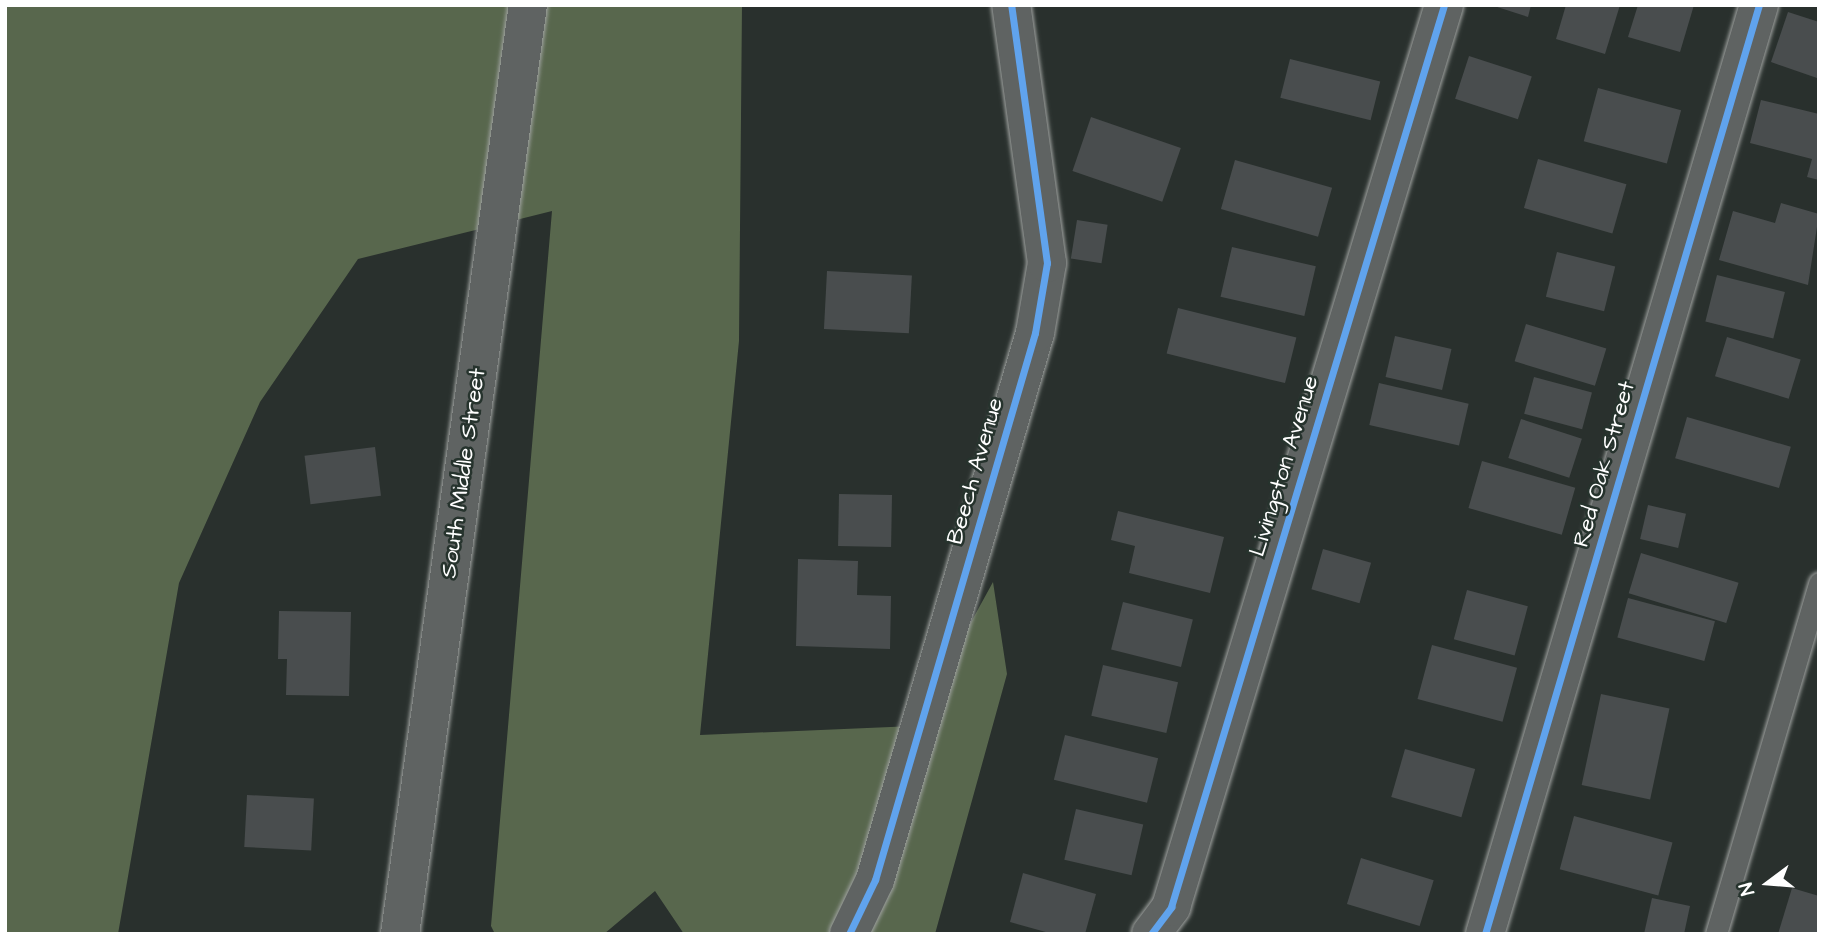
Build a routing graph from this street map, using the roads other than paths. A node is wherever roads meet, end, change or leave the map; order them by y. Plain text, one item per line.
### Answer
1 (1011, 5) edge
2 (1444, 5) edge
3 (1759, 5) edge
4 (527, 9) edge
5 (1819, 583) edge
6 (400, 934) edge
7 (849, 934) edge
8 (1151, 934) edge
9 (1485, 934) edge
10 (1716, 934) edge

1 - 7 street, Beech Avenue
2 - 8 street, Livingston Avenue
3 - 9 street, Red Oak Street
4 - 6 street, South Middle Street
5 - 10 lane

